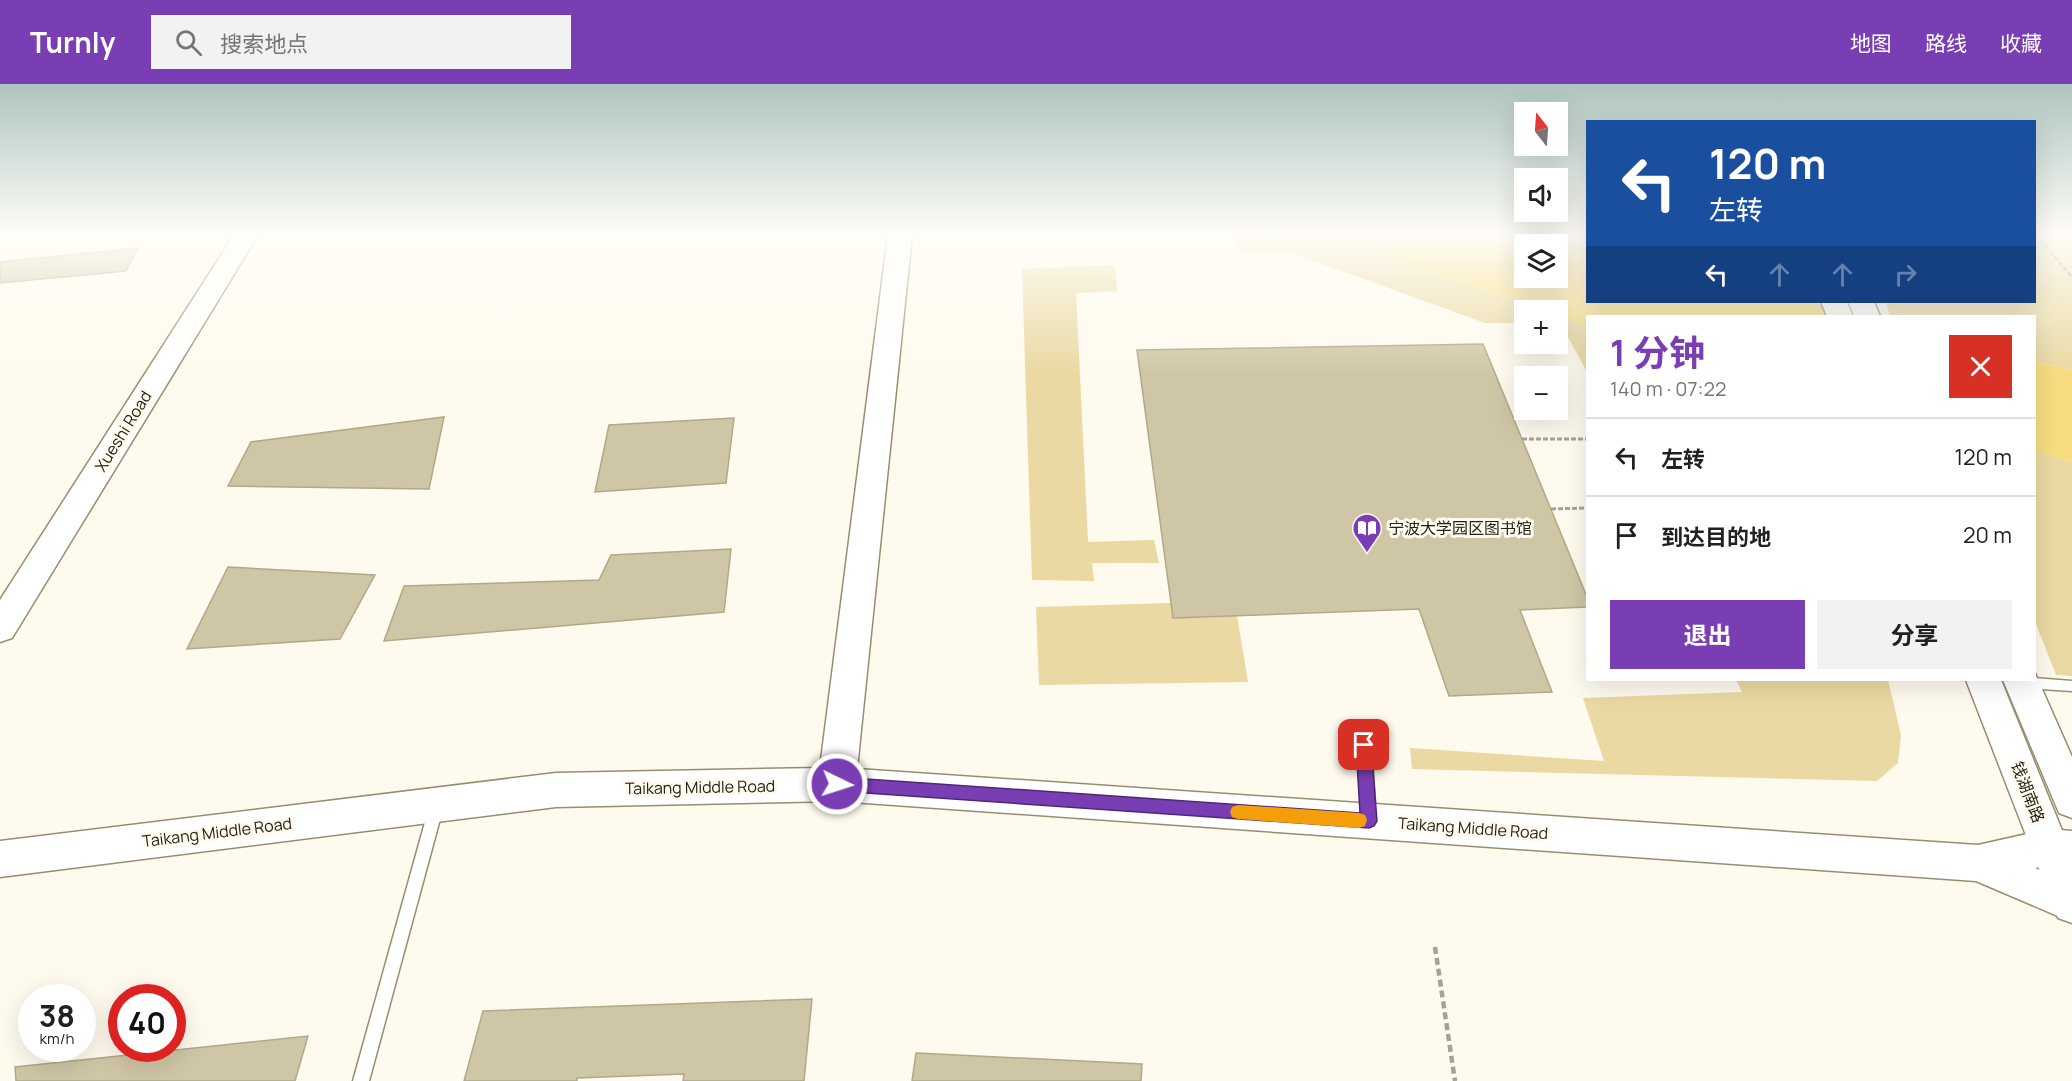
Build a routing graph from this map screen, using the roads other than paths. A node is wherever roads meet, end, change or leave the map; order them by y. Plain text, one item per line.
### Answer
1 (217, 282) edge
2 (895, 282) edge
3 (0, 628) edge
4 (1983, 681) edge
5 (2022, 681) edge
6 (2072, 686) edge
7 (1364, 745) dead end
8 (837, 784) junction
9 (2072, 801) edge
10 (438, 804) junction
11 (1369, 821) junction
12 (2061, 848) edge
13 (0, 859) edge
14 (1978, 863) junction
15 (2072, 904) edge
16 (361, 1081) edge

1 - 3 street, Xueshi Road
2 - 8 street
4 - 12 street, 钱湖南路
5 - 6 lane
5 - 9 street
7 - 11 lane
8 - 10 street, Taikang Middle Road
8 - 11 street, Taikang Middle Road
10 - 13 street, Taikang Middle Road
10 - 16 lane
11 - 14 street, Taikang Middle Road
12 - 14 street
12 - 15 street, 钱湖南路
14 - 15 street

